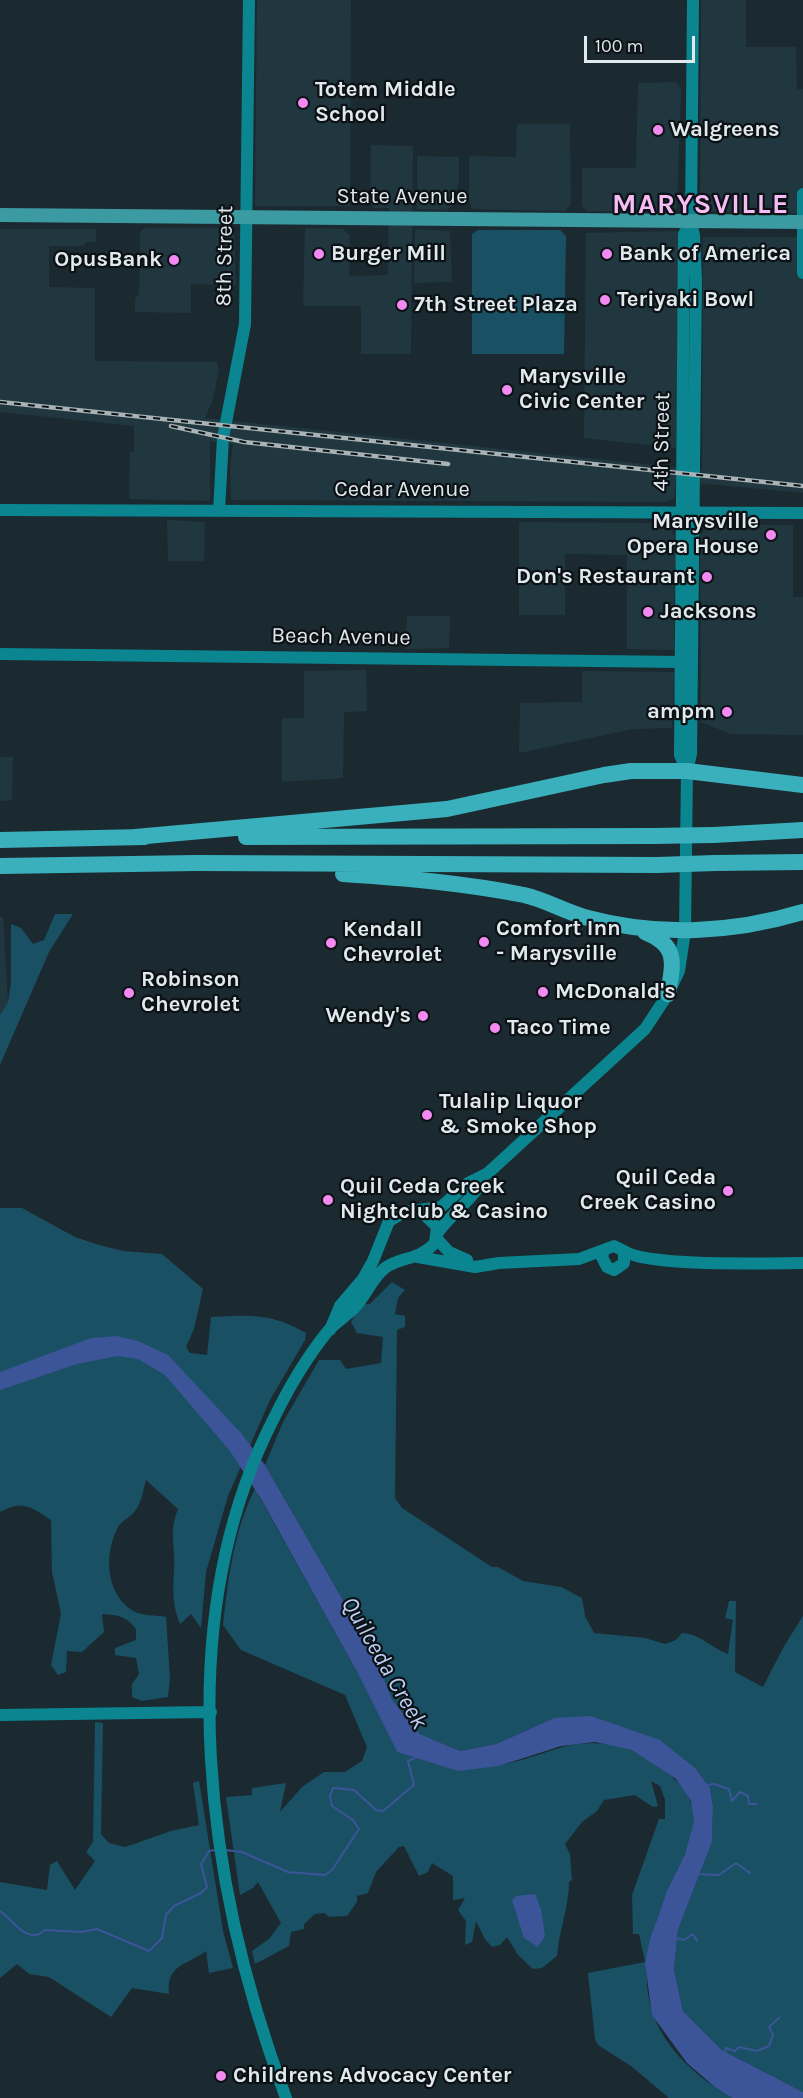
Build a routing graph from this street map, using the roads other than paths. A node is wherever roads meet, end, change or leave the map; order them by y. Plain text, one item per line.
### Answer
1 (249, 0) edge
2 (693, 0) edge
3 (803, 194) edge
4 (0, 215) edge
5 (247, 217) junction
6 (691, 222) junction
7 (803, 222) edge
8 (803, 273) edge
9 (683, 367) junction
10 (695, 411) junction
11 (0, 510) edge
12 (219, 511) junction
13 (687, 512) junction
14 (803, 513) edge
15 (0, 654) edge
16 (681, 662) junction
17 (687, 771) junction
18 (803, 785) edge
19 (803, 830) edge
20 (135, 837) junction
21 (0, 840) edge
22 (803, 862) edge
23 (196, 863) junction
24 (0, 866) edge
25 (803, 912) edge
26 (639, 929) junction
27 (685, 931) junction
28 (668, 994) junction
29 (483, 1177) junction
30 (416, 1211) junction
31 (437, 1236) junction
32 (382, 1237) junction
33 (604, 1250) junction
34 (624, 1251) junction
35 (418, 1257) junction
36 (404, 1261) junction
37 (548, 1262) junction
38 (683, 1262) junction
39 (803, 1263) edge
40 (485, 1264) junction
41 (604, 1264) junction
42 (622, 1266) junction
43 (330, 1330) junction
44 (211, 1712) junction
45 (0, 1715) edge
46 (285, 2098) edge

1 - 5 main road, 8th Street
2 - 6 main road, 4th Street
3 - 7 main road
4 - 5 main road, State Avenue
5 - 6 main road, State Avenue
5 - 12 main road, 8th Street
6 - 7 main road, State Avenue
6 - 9 main road, 4th Street
6 - 10 main road, 4th Street
7 - 8 main road
9 - 10 main road
9 - 13 main road, 4th Street
10 - 13 main road, 4th Street
11 - 12 main road, Cedar Avenue
12 - 13 main road, Cedar Avenue
13 - 14 main road, Cedar Avenue
13 - 16 main road, 4th Street
13 - 17 main road, 4th Street
15 - 16 main road, Beach Avenue
16 - 17 main road, 4th Street
17 - 18 highway
17 - 20 highway
17 - 27 main road, 4th Street
19 - 20 highway, bridge
20 - 21 highway
22 - 23 highway, bridge
23 - 24 highway
23 - 26 highway
25 - 27 highway
26 - 27 highway
26 - 28 highway
27 - 28 main road, 4th Street
28 - 29 main road, 4th Street
29 - 30 main road
29 - 31 main road
30 - 31 main road
30 - 32 main road
31 - 35 main road
31 - 40 main road
32 - 36 main road
32 - 43 main road
33 - 34 main road
33 - 37 main road
33 - 41 main road
34 - 38 main road
34 - 42 main road
35 - 36 main road
35 - 40 main road
36 - 43 main road
37 - 40 main road
37 - 41 main road
38 - 39 main road
38 - 42 main road
41 - 42 main road
43 - 44 main road
44 - 45 main road
44 - 46 main road

